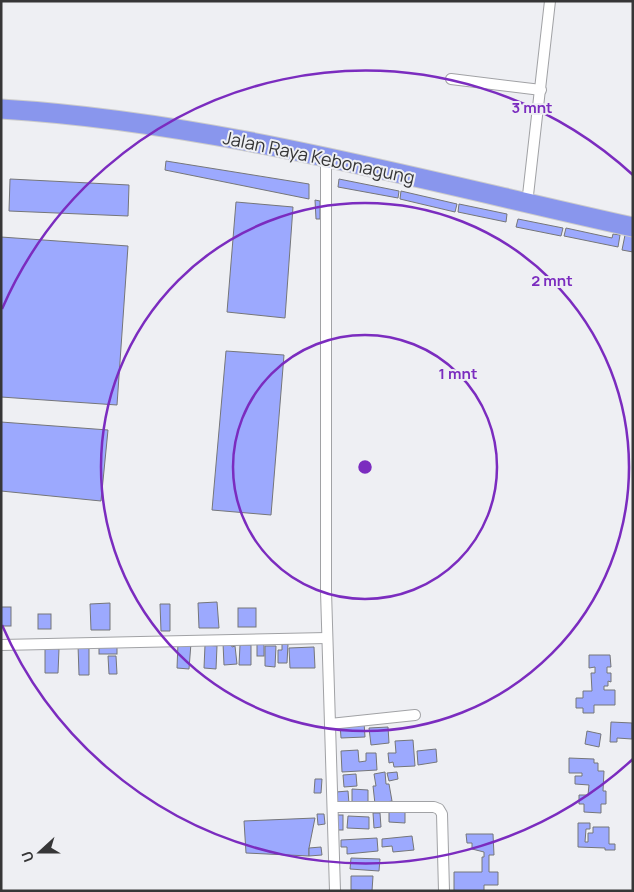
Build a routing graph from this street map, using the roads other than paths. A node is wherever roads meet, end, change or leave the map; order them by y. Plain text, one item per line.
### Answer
1 (550, 1) edge
2 (451, 79) dead end
3 (541, 90) junction
4 (1, 109) edge
5 (326, 158) junction
6 (528, 204) junction
7 (633, 227) edge
8 (327, 638) junction
9 (1, 645) edge
10 (415, 716) dead end
11 (330, 724) junction
12 (333, 807) junction
13 (335, 891) edge
14 (444, 891) edge

1 - 3 street
2 - 3 street
3 - 6 street
4 - 5 highway, Jalan Raya Kebonagung
5 - 6 highway, Jalan Raya Kebonagung
5 - 8 street
6 - 7 highway, Jalan Raya Kebonagung
8 - 9 street
8 - 11 street
10 - 11 street
11 - 12 street
12 - 13 street
12 - 14 street

